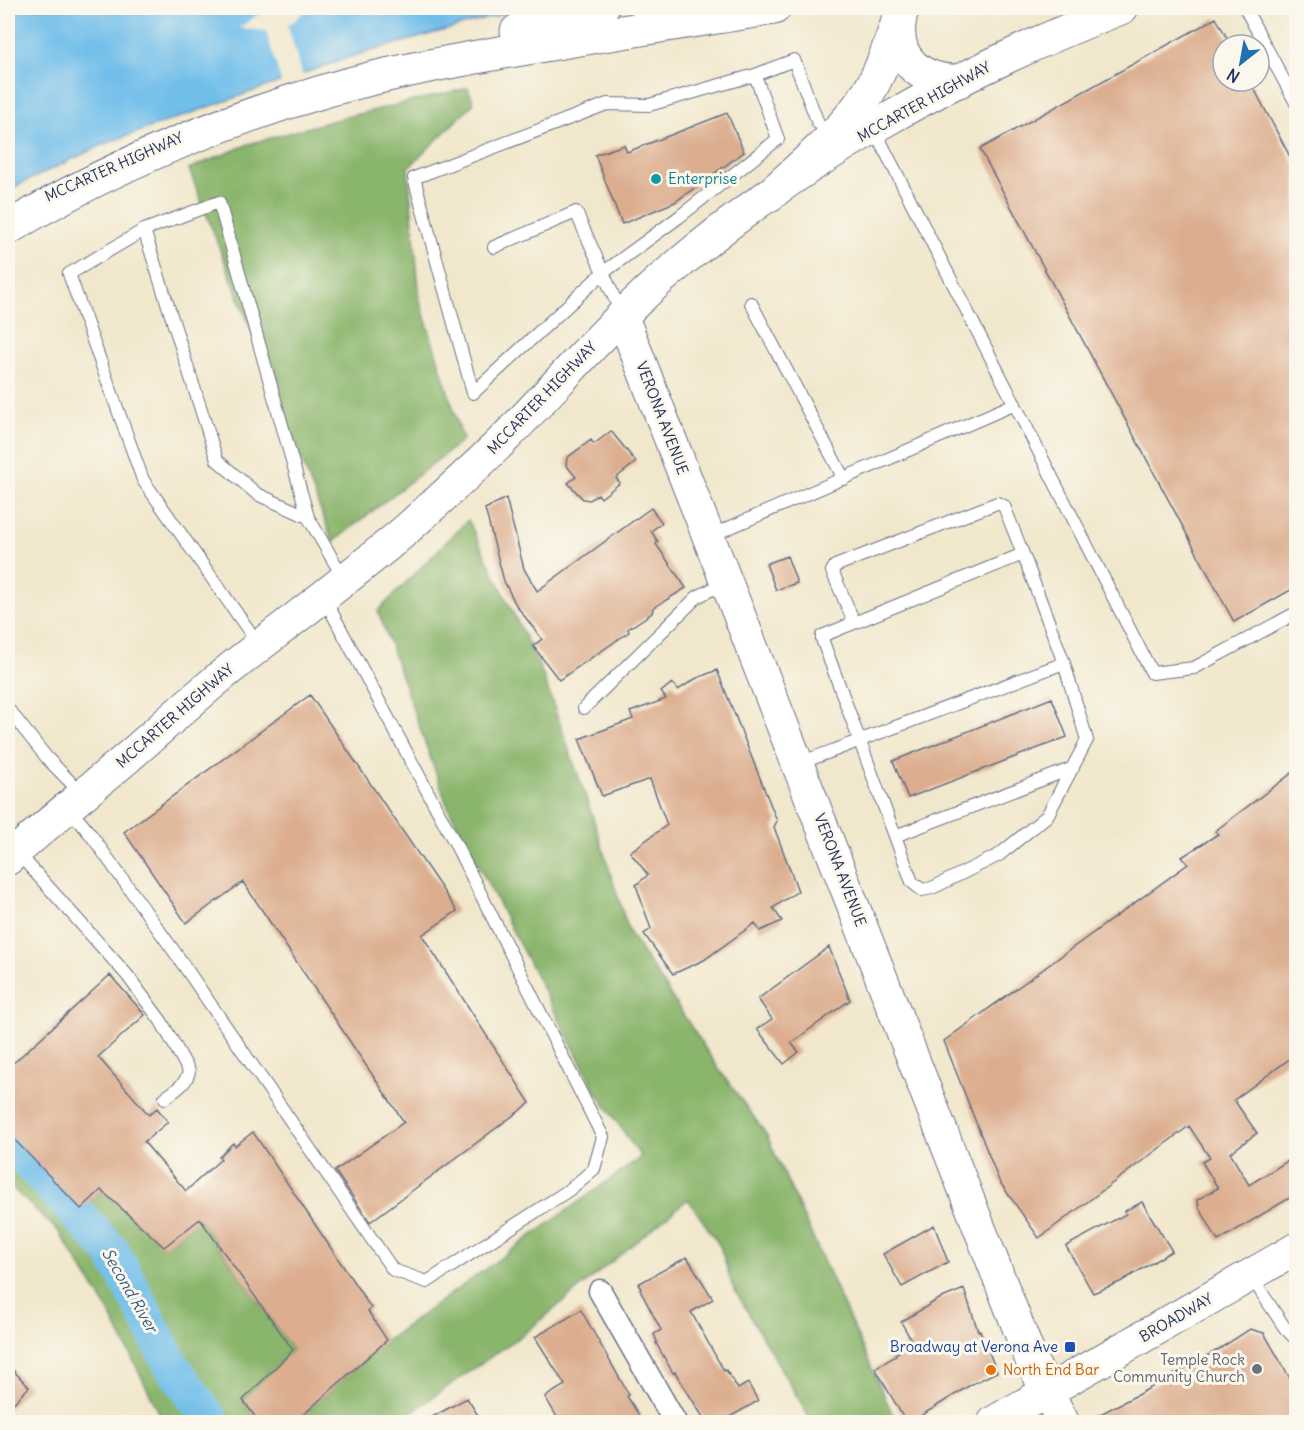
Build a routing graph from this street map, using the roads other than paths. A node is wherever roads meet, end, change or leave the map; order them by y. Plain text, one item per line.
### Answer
1 (602, 8) edge
2 (774, 8) edge
3 (903, 8) edge
4 (1122, 8) edge
5 (1245, 8) edge
6 (755, 75) junction
7 (959, 81) junction
8 (1296, 103) edge
9 (818, 123) dead end
10 (873, 128) junction
11 (769, 196) junction
12 (8, 214) edge
13 (8, 228) edge
14 (144, 230) junction
15 (494, 247) dead end
16 (604, 272) junction
17 (751, 303) dead end
18 (622, 316) junction
19 (1015, 404) junction
20 (844, 478) junction
21 (308, 517) junction
22 (709, 537) junction
23 (1023, 554) junction
24 (727, 582) junction
25 (334, 589) junction
26 (1296, 613) edge
27 (854, 622) junction
28 (260, 646) junction
29 (1064, 663) junction
30 (584, 708) dead end
31 (8, 709) edge
32 (861, 740) junction
33 (798, 764) junction
34 (1073, 768) junction
35 (75, 800) junction
36 (895, 836) junction
37 (12, 855) edge
38 (165, 1098) dead end
39 (1296, 1249) edge
40 (1250, 1275) junction
41 (600, 1291) dead end
42 (1296, 1339) edge
43 (1046, 1392) junction
44 (675, 1422) edge
45 (995, 1422) edge
46 (1063, 1422) edge

1 - 12 highway, MCCARTER HIGHWAY
2 - 13 highway
3 - 7 highway
3 - 11 highway
4 - 7 street, MCCARTER HIGHWAY
5 - 8 lane
6 - 9 lane
6 - 16 lane
6 - 16 lane
7 - 10 street, MCCARTER HIGHWAY
10 - 11 street, MCCARTER HIGHWAY
10 - 19 lane
11 - 18 street, MCCARTER HIGHWAY
14 - 21 lane
14 - 21 lane
14 - 28 lane
15 - 16 lane
16 - 18 lane
17 - 20 lane
18 - 22 street, VERONA AVENUE
18 - 25 street, MCCARTER HIGHWAY
19 - 20 lane
19 - 26 lane
20 - 22 lane
21 - 25 lane
22 - 24 street, VERONA AVENUE
23 - 27 lane
23 - 27 lane
23 - 29 lane
24 - 30 lane
24 - 33 street, VERONA AVENUE
25 - 28 street, MCCARTER HIGHWAY
25 - 35 lane
27 - 32 lane
28 - 35 street, MCCARTER HIGHWAY
29 - 32 lane
29 - 34 lane
31 - 35 lane
32 - 33 lane
32 - 36 lane
33 - 43 street, VERONA AVENUE
34 - 36 lane
34 - 36 lane
35 - 37 street, MCCARTER HIGHWAY
37 - 38 lane
39 - 40 street, BROADWAY
40 - 42 lane
40 - 43 street, BROADWAY
41 - 44 street
43 - 45 street, BROADWAY
43 - 46 street, VERONA AVENUE

